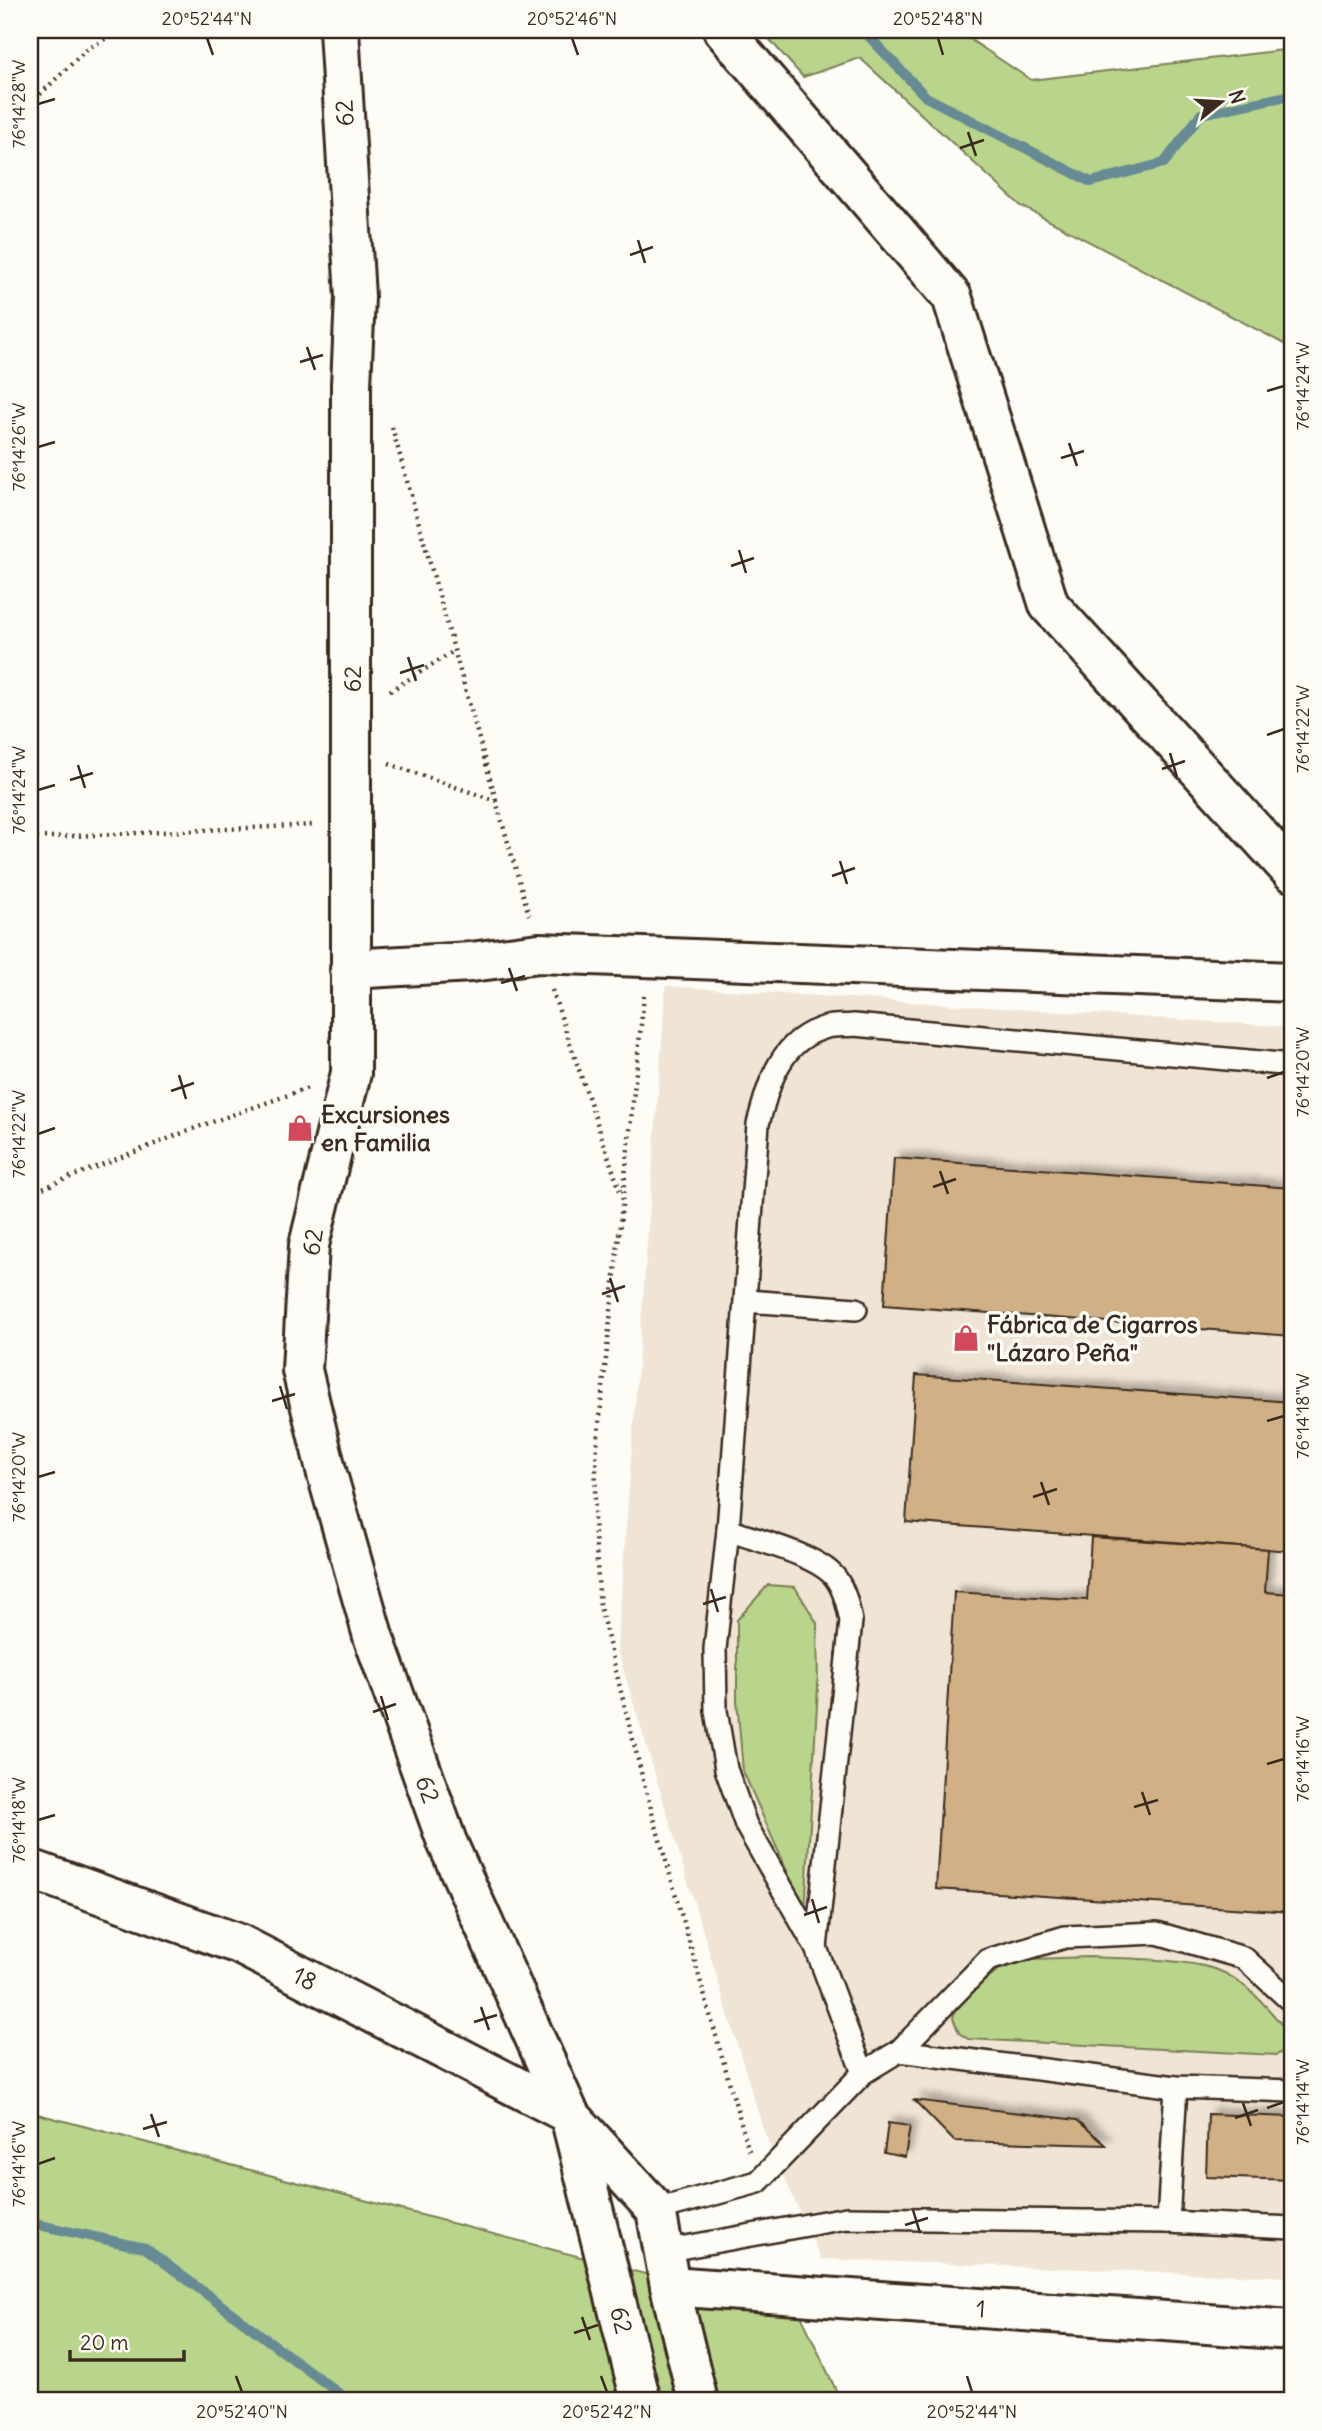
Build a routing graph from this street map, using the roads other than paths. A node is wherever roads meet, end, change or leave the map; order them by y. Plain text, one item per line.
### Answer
1 (339, 30) edge
2 (723, 30) edge
3 (1292, 872) edge
4 (351, 969) junction
5 (1292, 982) edge
6 (1292, 1065) edge
7 (746, 1301) junction
8 (856, 1309) dead end
9 (728, 1530) junction
10 (30, 1869) edge
11 (816, 1948) junction
12 (1292, 2003) edge
13 (899, 2051) junction
14 (863, 2073) junction
15 (1176, 2087) junction
16 (1292, 2091) edge
17 (569, 2115) junction
18 (656, 2210) junction
19 (1168, 2222) junction
20 (1292, 2228) edge
21 (666, 2268) junction
22 (1292, 2330) edge
23 (641, 2401) edge
24 (698, 2401) edge

1 - 4 street, 62
2 - 3 street
4 - 5 street
4 - 17 street, 62
6 - 7 lane
7 - 8 lane
7 - 9 lane
9 - 11 lane
9 - 11 lane
10 - 17 street, 18
11 - 14 lane
12 - 13 lane
13 - 14 lane
13 - 15 lane
14 - 18 lane
15 - 16 lane
15 - 19 lane
17 - 18 street
17 - 23 street, 62
18 - 21 street
19 - 20 lane
19 - 21 lane
21 - 22 street, 1
21 - 24 street

